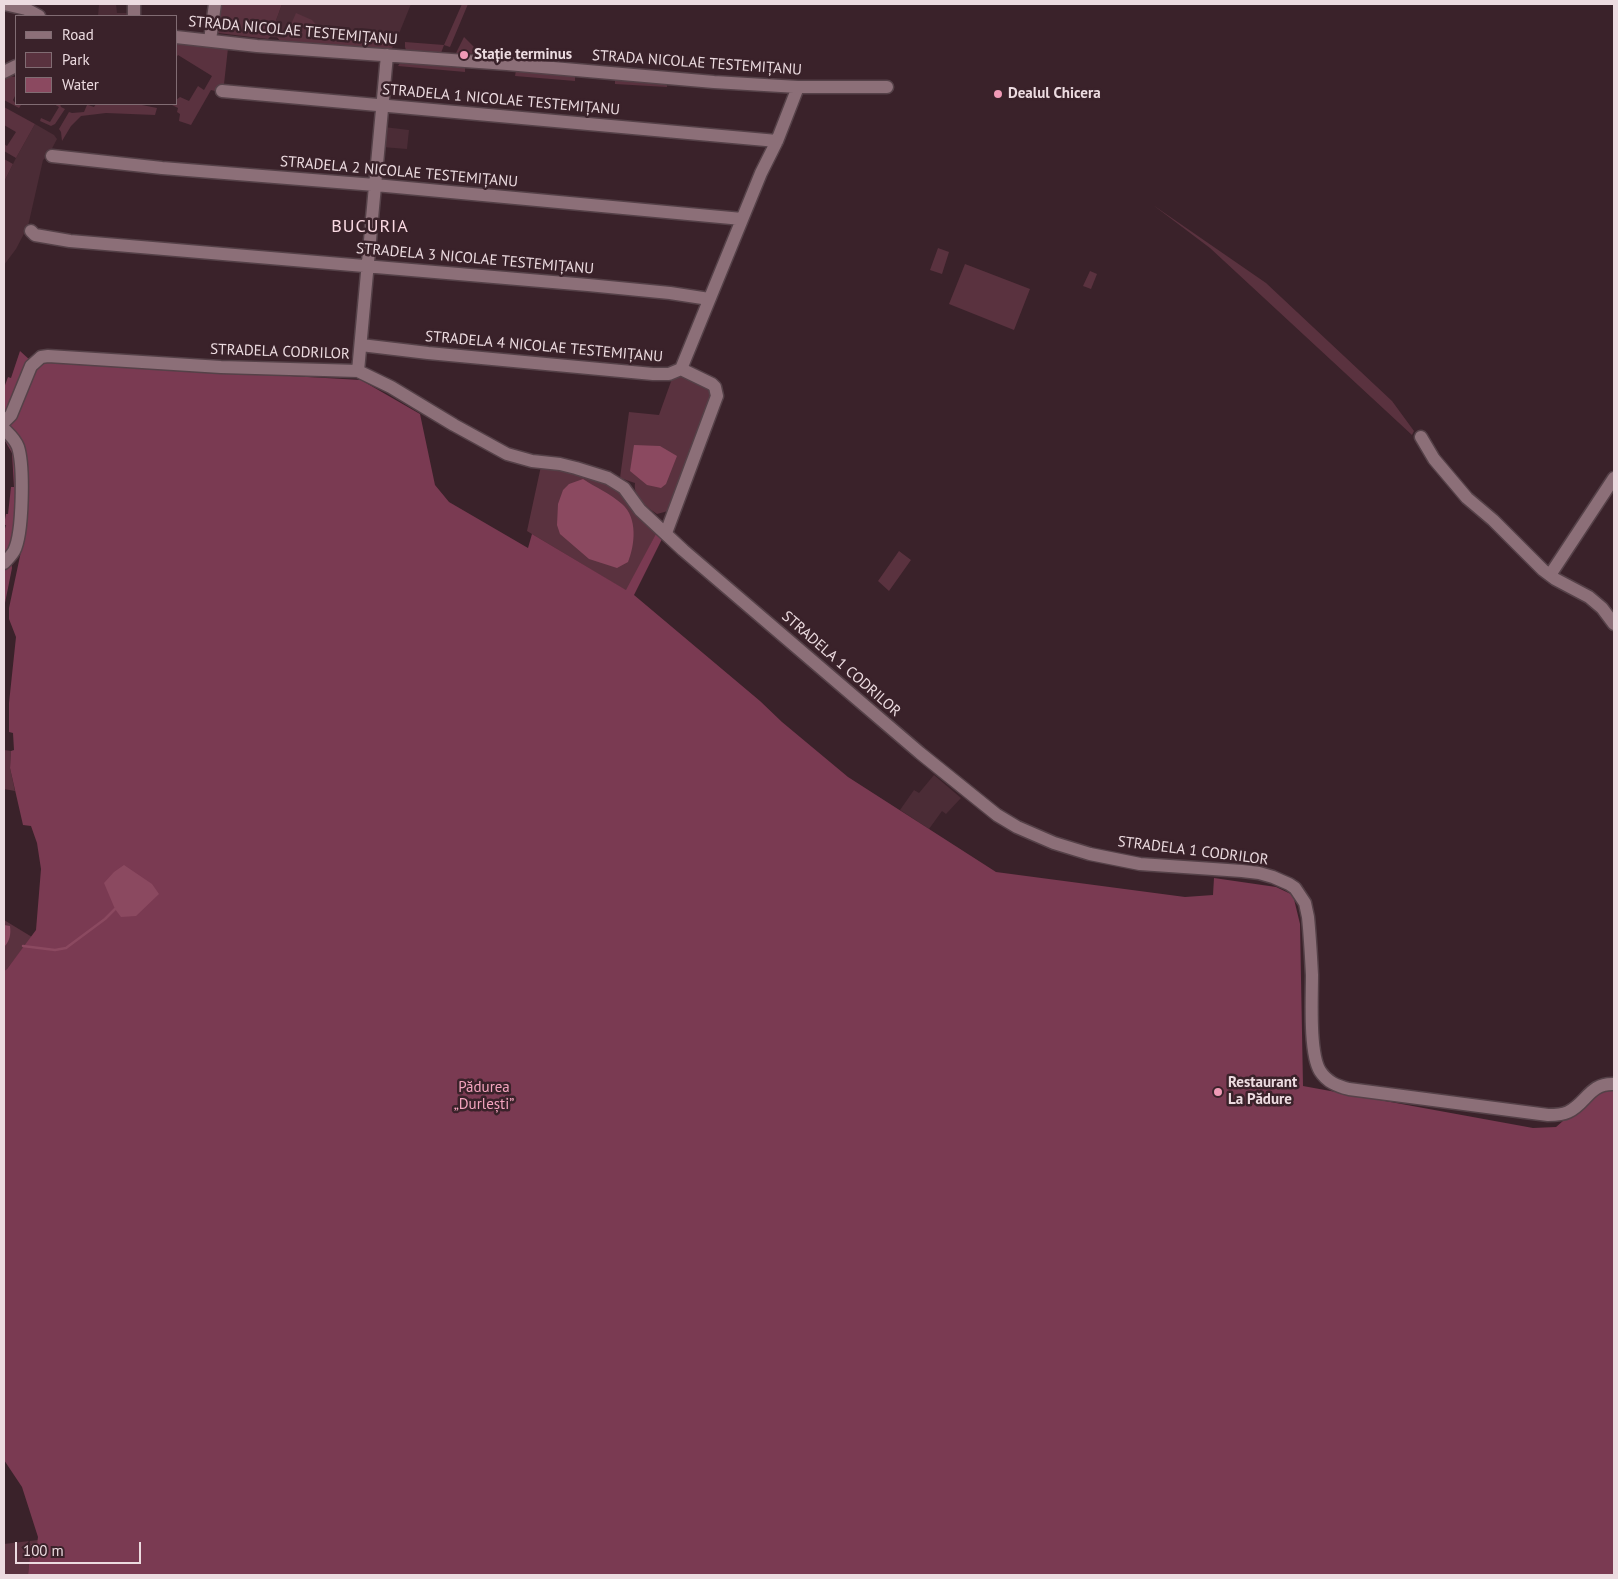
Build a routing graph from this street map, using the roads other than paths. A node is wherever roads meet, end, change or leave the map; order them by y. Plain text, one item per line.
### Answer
1 (4, 4) edge
2 (215, 4) edge
3 (27, 7) edge
4 (38, 15) edge
5 (178, 37) edge
6 (210, 40) junction
7 (387, 56) junction
8 (798, 87) junction
9 (887, 87) dead end
10 (222, 91) dead end
11 (382, 105) junction
12 (777, 141) junction
13 (52, 156) dead end
14 (375, 185) junction
15 (742, 219) junction
16 (31, 231) dead end
17 (368, 267) junction
18 (709, 299) junction
19 (361, 345) junction
20 (681, 369) junction
21 (358, 372) junction
22 (4, 422) edge
23 (4, 429) edge
24 (1421, 436) dead end
25 (1614, 478) edge
26 (666, 533) junction
27 (4, 563) edge
28 (1550, 575) junction
29 (1613, 617) edge
30 (1614, 1084) edge

1 - 3 street
2 - 6 street
3 - 4 street
5 - 6 street, STRADA NICOLAE TESTEMIȚANU
6 - 7 street, STRADA NICOLAE TESTEMIȚANU
7 - 8 street, STRADA NICOLAE TESTEMIȚANU
7 - 11 street
8 - 9 street, STRADA NICOLAE TESTEMIȚANU
8 - 12 street
10 - 11 street, STRADELA 1 NICOLAE TESTEMIȚANU
11 - 12 street, STRADELA 1 NICOLAE TESTEMIȚANU
11 - 14 street
12 - 15 street
13 - 14 street, STRADELA 2 NICOLAE TESTEMIȚANU
14 - 15 street, STRADELA 2 NICOLAE TESTEMIȚANU
14 - 17 street
15 - 18 street
16 - 17 street, STRADELA 3 NICOLAE TESTEMIȚANU
17 - 18 street, STRADELA 3 NICOLAE TESTEMIȚANU
17 - 19 street
18 - 20 street
19 - 20 street, STRADELA 4 NICOLAE TESTEMIȚANU
19 - 21 street
20 - 26 street, STRADELA 4 NICOLAE TESTEMIȚANU
21 - 22 street, STRADELA CODRILOR
21 - 26 street, STRADELA CODRILOR
23 - 27 street
24 - 28 street
25 - 28 street
26 - 30 street, STRADELA 1 CODRILOR
28 - 29 street

